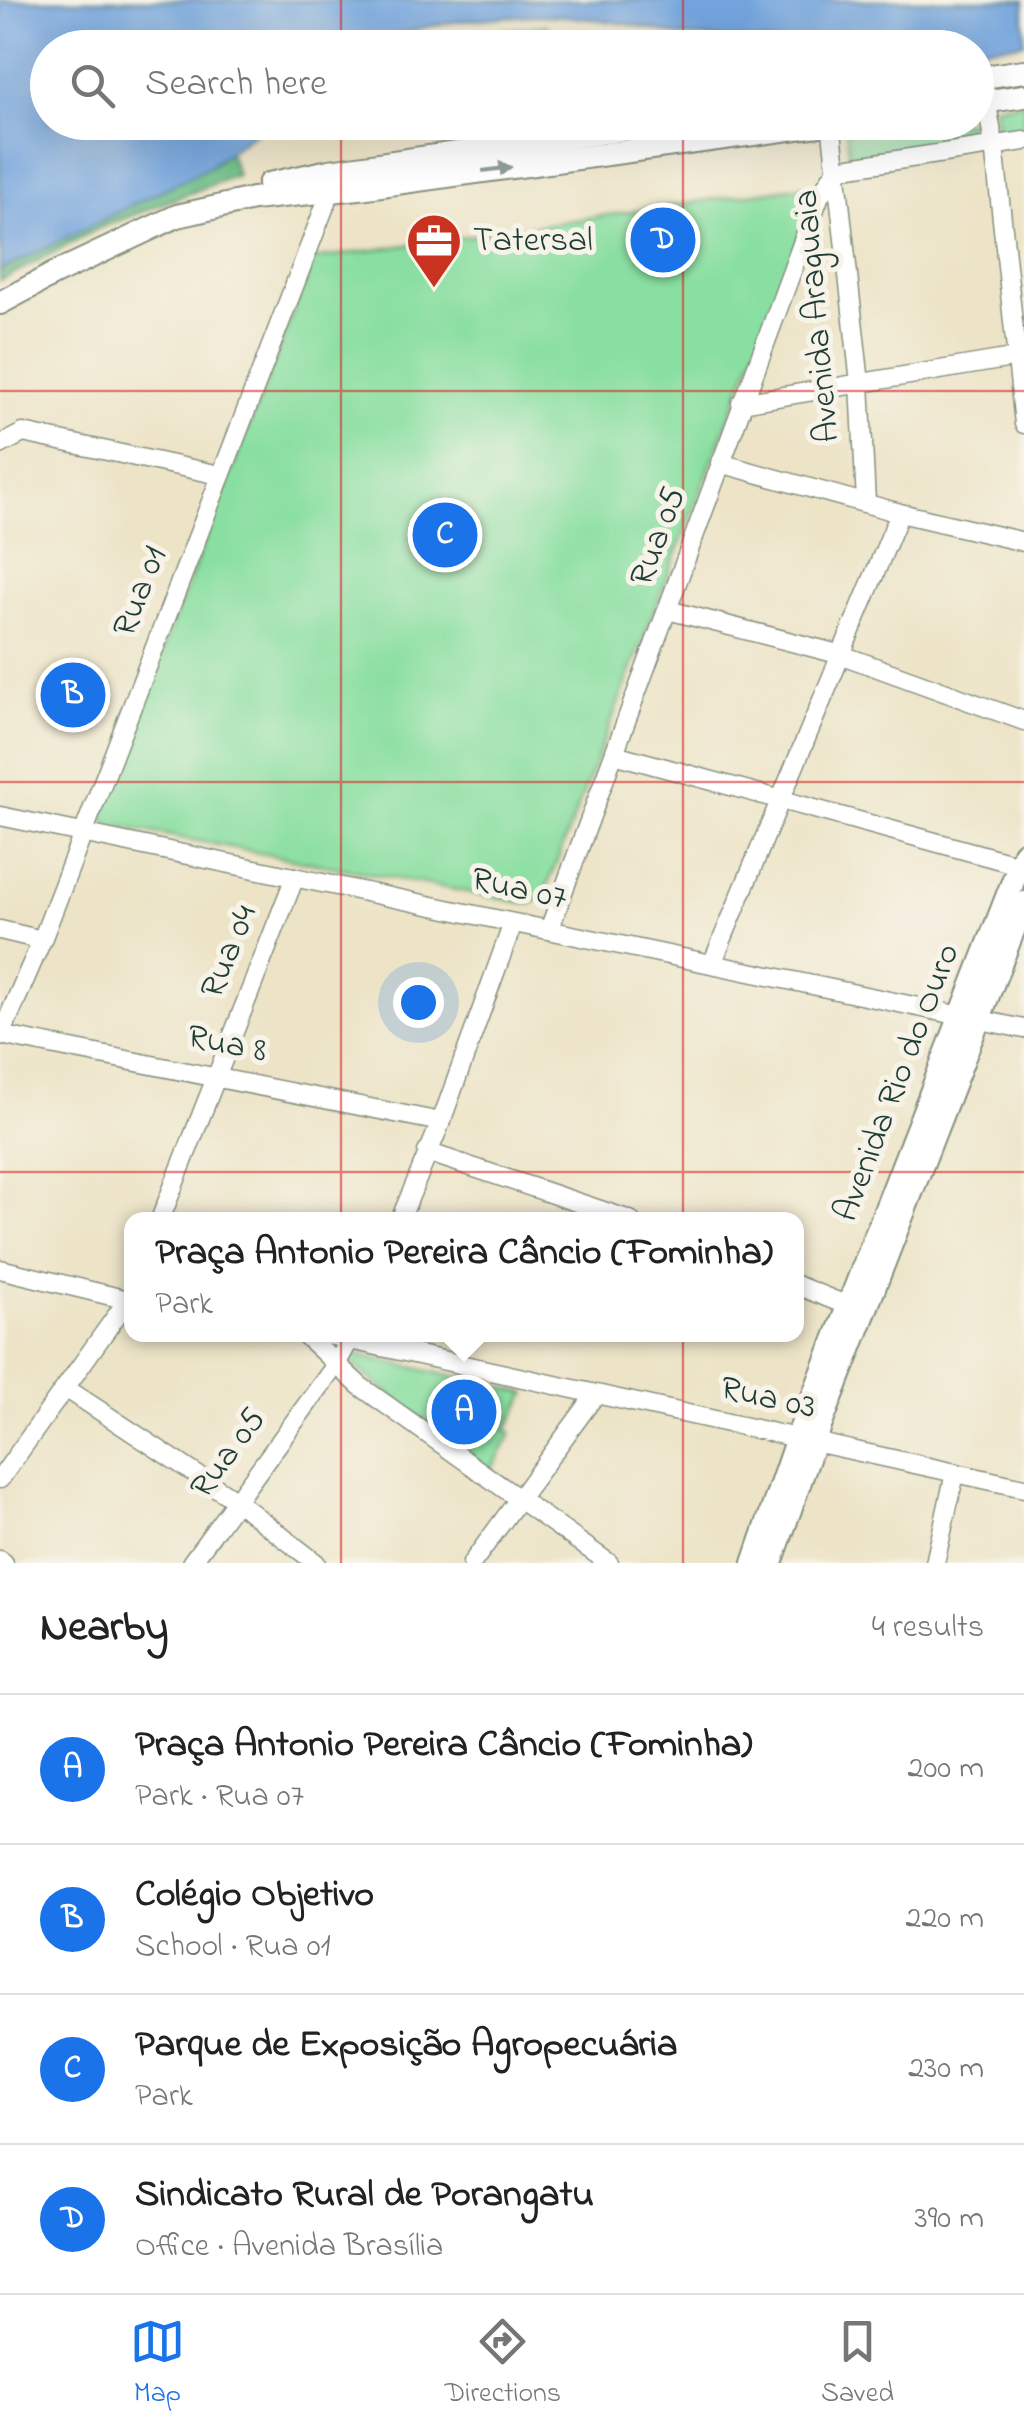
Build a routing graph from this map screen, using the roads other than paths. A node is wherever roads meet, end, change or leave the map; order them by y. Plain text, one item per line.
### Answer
1 (1024, 71) edge
2 (994, 76) edge
3 (1024, 96) edge
4 (994, 100) edge
5 (620, 140) edge
6 (637, 140) edge
7 (836, 140) edge
8 (993, 140) edge
9 (1024, 141) edge
10 (614, 142) junction
11 (994, 145) junction
12 (837, 169) junction
13 (333, 177) junction
14 (0, 304) edge
15 (1020, 356) edge
16 (860, 383) junction
17 (741, 403) junction
18 (1024, 424) edge
19 (0, 445) edge
20 (720, 463) junction
21 (220, 476) junction
22 (866, 503) junction
23 (900, 513) junction
24 (1024, 542) edge
25 (668, 610) junction
26 (842, 654) junction
27 (1024, 720) edge
28 (614, 754) junction
29 (782, 800) junction
30 (0, 816) edge
31 (83, 833) junction
32 (1022, 859) edge
33 (295, 876) junction
34 (1018, 901) edge
35 (513, 922) junction
36 (0, 930) edge
37 (548, 930) junction
38 (42, 940) junction
39 (712, 964) junction
40 (968, 1018) junction
41 (1024, 1029) edge
42 (0, 1036) edge
43 (216, 1075) junction
44 (441, 1122) junction
45 (428, 1152) junction
46 (163, 1212) edge
47 (403, 1212) edge
48 (606, 1212) edge
49 (0, 1268) edge
50 (804, 1288) edge
51 (124, 1296) edge
52 (124, 1308) edge
53 (858, 1310) junction
54 (312, 1342) edge
55 (349, 1342) edge
56 (373, 1342) edge
57 (335, 1366) junction
58 (66, 1389) junction
59 (596, 1394) junction
60 (806, 1440) junction
61 (955, 1473) junction
62 (0, 1479) edge
63 (1024, 1488) edge
64 (235, 1500) junction
65 (520, 1500) junction
66 (772, 1537) junction
67 (192, 1563) edge
68 (316, 1563) edge
69 (472, 1563) edge
70 (609, 1563) edge
71 (754, 1563) edge
72 (771, 1563) edge
73 (935, 1563) edge

1 - 2 main road
3 - 4 main road
5 - 10 main road
6 - 10 main road
7 - 12 street, Avenida Araguaia
8 - 11 street
9 - 11 street
10 - 13 main road
11 - 12 street
11 - 15 street
12 - 16 street, Avenida Araguaia
12 - 17 street, Rua 05
13 - 14 main road
13 - 21 street, Rua 01
15 - 16 street
15 - 18 street
16 - 17 street
16 - 22 street, Avenida Araguaia
17 - 20 street, Rua 05
19 - 21 street
20 - 22 street
20 - 25 street, Rua 05
21 - 31 street, Rua 01
22 - 23 street
23 - 24 street
23 - 26 street
25 - 26 street
25 - 28 street, Rua 05
26 - 27 street
26 - 29 street
28 - 29 street
28 - 37 street, Rua 05
29 - 32 street
29 - 39 street
30 - 31 street, Rua 07
31 - 33 street, Rua 07
31 - 38 street, Rua 01
32 - 34 main road, Avenida Rio do Ouro
33 - 35 street, Rua 07
33 - 43 street, Rua 04
34 - 40 main road, Avenida Rio do Ouro
35 - 37 street, Rua 07
35 - 44 street
36 - 38 street
37 - 39 street, Rua 07
38 - 42 street, Rua 01
39 - 40 street, Rua 07
40 - 41 street, Rua 07
40 - 53 main road, Avenida Rio do Ouro
42 - 43 street, Rua 8
43 - 44 street, Rua 8
43 - 46 street, Rua 04
44 - 45 street
45 - 47 street
45 - 48 street
49 - 51 street
50 - 53 street
52 - 58 street
53 - 60 main road, Avenida Rio do Ouro
54 - 57 street
55 - 57 street, Rua 05
56 - 59 street, Rua 03
57 - 64 street, Rua 05
57 - 65 street
58 - 62 street
58 - 64 street
59 - 60 street, Rua 03
59 - 65 street
60 - 61 street, Rua 03
60 - 66 main road, Avenida Rio do Ouro
61 - 63 street, Rua 03
61 - 73 street
64 - 67 street, Rua 05
64 - 68 street
65 - 69 street
65 - 70 street
66 - 71 main road, Avenida Rio do Ouro
66 - 72 main road, Avenida Rio do Ouro

